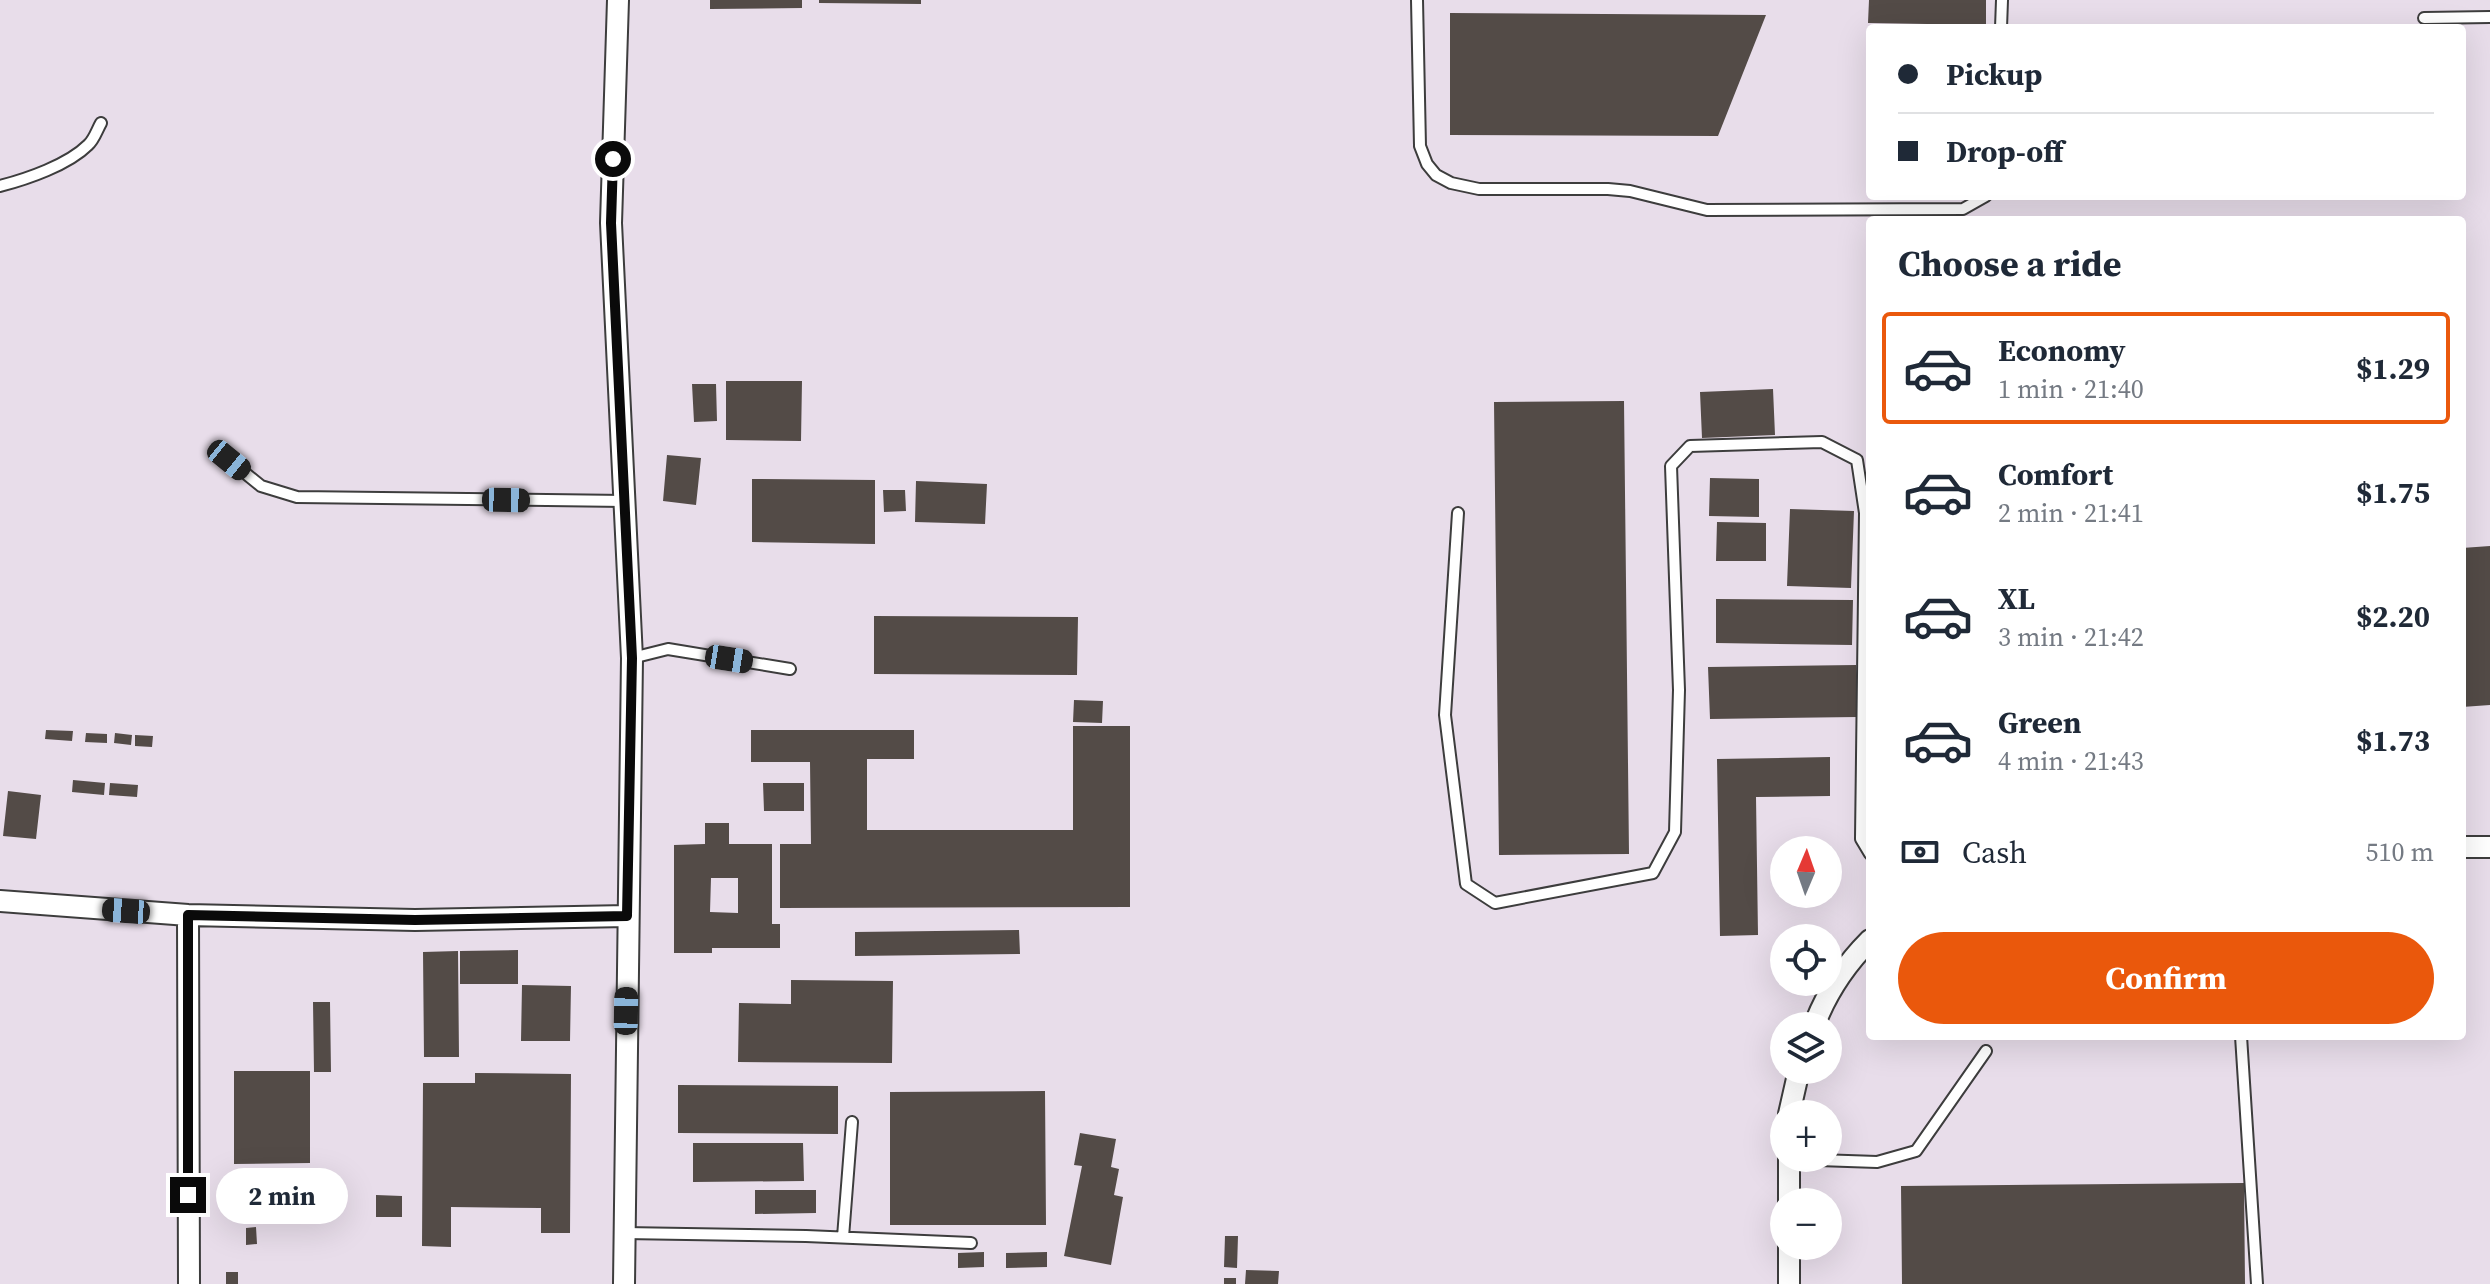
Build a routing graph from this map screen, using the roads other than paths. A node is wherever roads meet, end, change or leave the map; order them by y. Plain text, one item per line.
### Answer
1 (618, 0) edge
2 (1417, 0) edge
3 (2002, 0) edge
4 (2490, 17) edge
5 (2424, 18) dead end
6 (2001, 24) edge
7 (101, 123) dead end
8 (0, 186) edge
9 (1979, 200) edge
10 (229, 460) dead end
11 (625, 501) junction
12 (1458, 513) dead end
13 (632, 658) junction
14 (790, 669) dead end
15 (1866, 847) edge
16 (2466, 847) edge
17 (2490, 847) edge
18 (0, 901) edge
19 (188, 915) junction
20 (627, 916) junction
21 (1866, 944) edge
22 (1819, 1012) edge
23 (2241, 1040) edge
24 (1986, 1051) dead end
25 (852, 1122) dead end
26 (1842, 1160) edge
27 (624, 1233) junction
28 (843, 1237) junction
29 (971, 1243) dead end
30 (1789, 1260) edge
31 (189, 1284) edge
32 (624, 1284) edge
33 (1789, 1284) edge
34 (2257, 1284) edge

1 - 11 street
2 - 9 lane
3 - 6 lane
4 - 5 lane
7 - 8 lane
10 - 11 lane
11 - 13 street
12 - 15 lane
13 - 14 lane
13 - 20 street
16 - 17 street
18 - 19 street
19 - 20 street
19 - 31 street
20 - 27 street
21 - 22 street
23 - 34 lane
24 - 26 lane
25 - 28 lane
27 - 28 lane
27 - 32 street
28 - 29 lane
30 - 33 street

